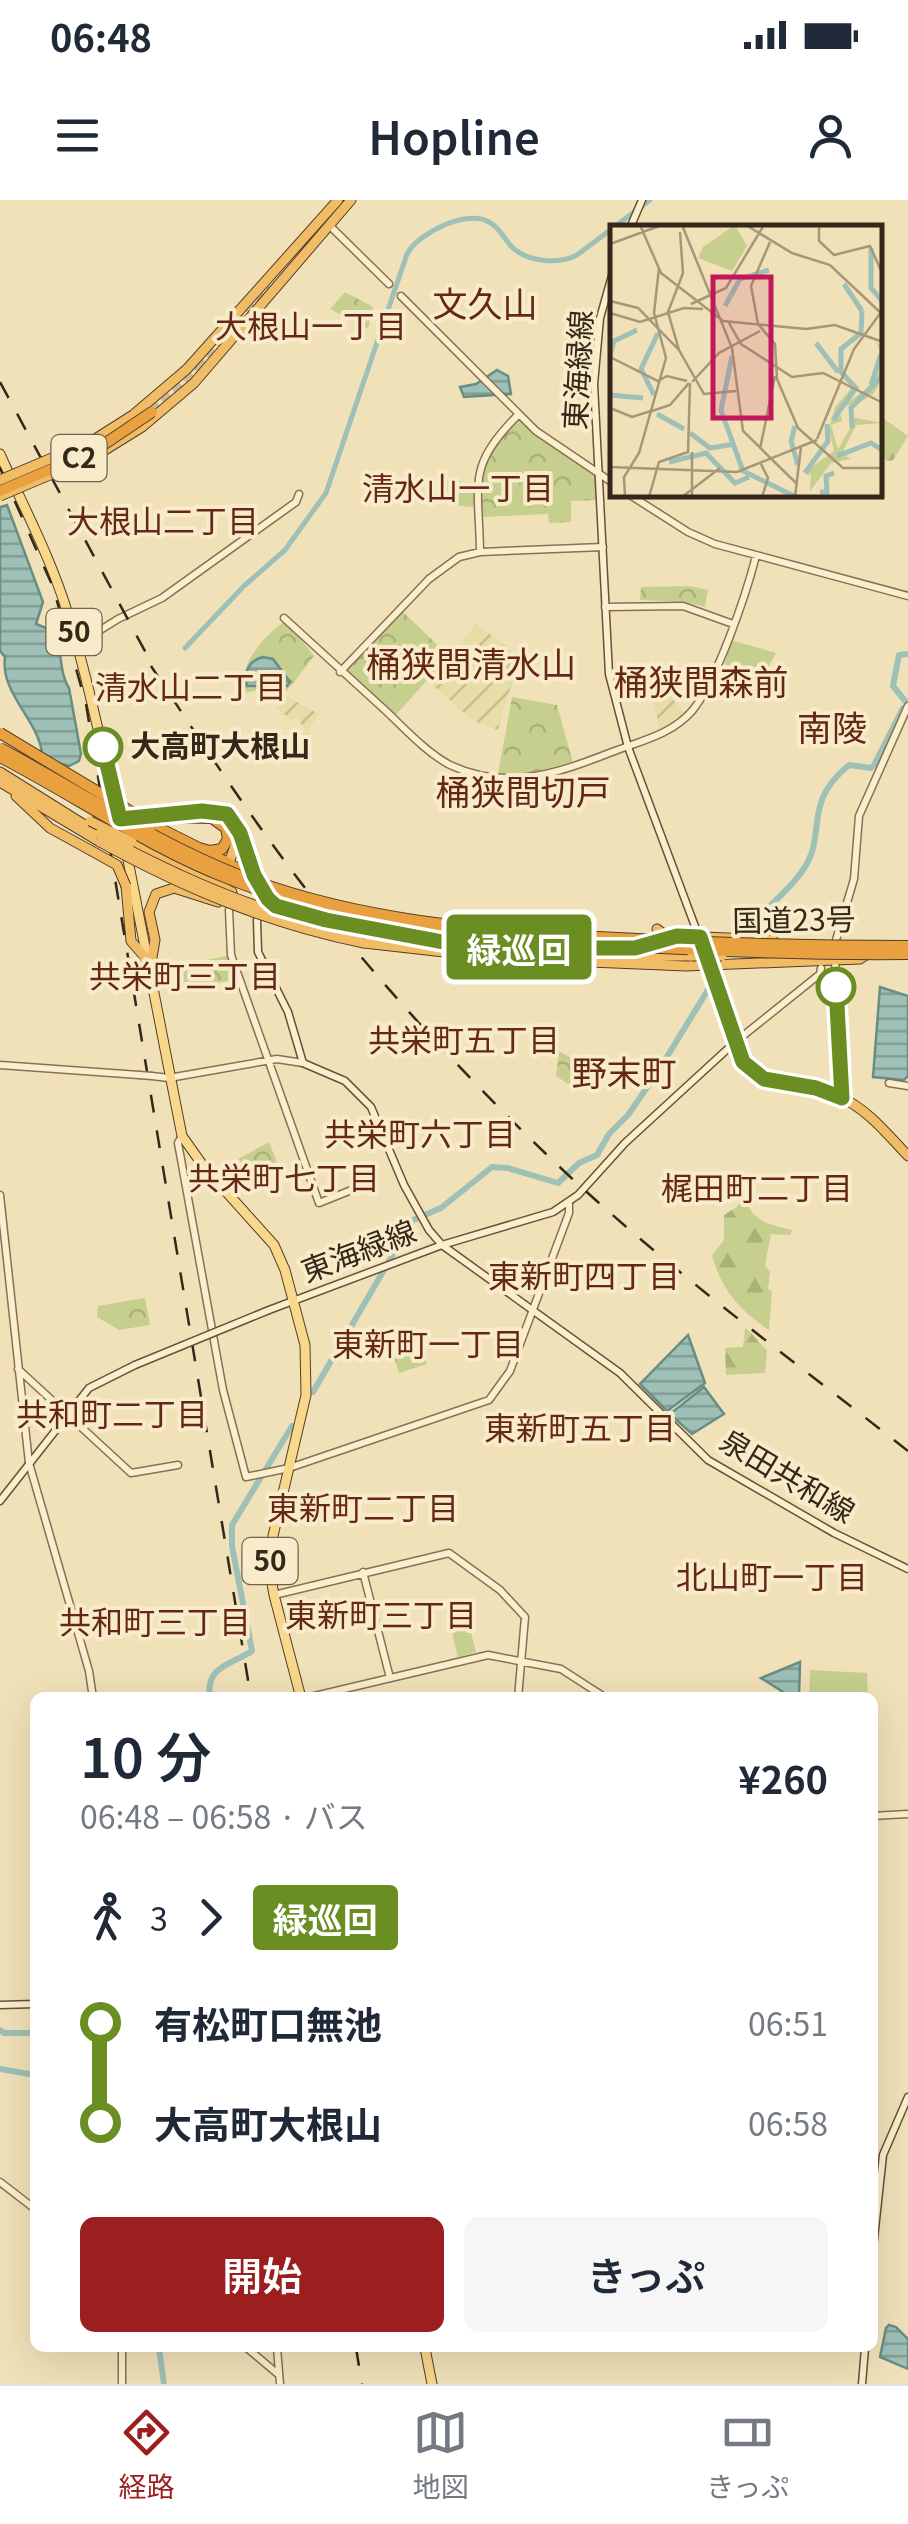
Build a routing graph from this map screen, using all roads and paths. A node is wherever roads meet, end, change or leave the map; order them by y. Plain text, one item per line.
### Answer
1 (338, 200) edge
2 (350, 200) edge
3 (325, 223) junction
4 (610, 281) edge
5 (389, 284) dead end
6 (401, 296) dead end
7 (151, 409) tunnel mouth
8 (519, 414) junction
9 (0, 454) edge
10 (599, 475) junction
11 (610, 481) edge
12 (0, 488) edge
13 (299, 494) dead end
14 (635, 498) edge
15 (602, 547) junction
16 (480, 552) junction
17 (756, 556) junction
18 (908, 596) edge
19 (605, 607) junction
20 (284, 618) dead end
21 (733, 624) junction
22 (78, 644) junction
23 (340, 672) junction
24 (908, 706) edge
25 (0, 734) edge
26 (0, 745) edge
27 (628, 746) junction
28 (0, 758) edge
29 (0, 772) edge
30 (0, 783) edge
31 (18, 784) junction
32 (158, 821) junction
33 (125, 822) junction
34 (99, 838) junction
35 (199, 848) junction
36 (230, 860) dead end
37 (219, 869) dead end
38 (196, 872) junction
39 (232, 892) dead end
40 (272, 903) junction
41 (227, 906) junction
42 (257, 920) dead end
43 (152, 929) junction
44 (657, 929) dead end
45 (358, 934) junction
46 (677, 936) junction
47 (700, 937) junction
48 (836, 940) dead end
49 (130, 941) junction
50 (144, 943) junction
51 (806, 944) junction
52 (908, 946) edge
53 (635, 948) junction
54 (691, 952) junction
55 (908, 954) edge
56 (519, 956) junction
57 (866, 956) junction
58 (835, 960) dead end
59 (711, 965) junction
60 (821, 968) dead end
61 (149, 975) junction
62 (734, 1043) junction
63 (269, 1061) junction
64 (303, 1064) junction
65 (0, 1065) edge
66 (169, 1078) junction
67 (889, 1083) dead end
68 (908, 1086) edge
69 (842, 1098) junction
70 (182, 1136) junction
71 (908, 1156) edge
72 (359, 1188) dead end
73 (0, 1195) edge
74 (569, 1202) junction
75 (1, 1220) edge
76 (442, 1245) junction
77 (294, 1300) junction
78 (533, 1312) junction
79 (18, 1370) junction
80 (68, 1414) junction
81 (28, 1463) junction
82 (178, 1465) dead end
83 (289, 1468) junction
84 (0, 1501) edge
85 (908, 1569) edge
86 (363, 1572) junction
87 (274, 1595) junction
88 (521, 1662) junction
89 (390, 1678) junction
90 (92, 1692) edge
91 (301, 1692) edge
92 (329, 1692) edge
93 (518, 1692) edge
94 (597, 1692) edge
95 (908, 1814) edge
96 (878, 1816) edge
97 (30, 2004) edge
98 (0, 2005) edge
99 (908, 2097) edge
100 (0, 2182) edge
101 (878, 2201) edge
102 (30, 2205) edge
103 (122, 2352) edge
104 (250, 2352) edge
105 (277, 2352) edge
106 (426, 2352) edge
107 (865, 2352) edge
108 (280, 2379) edge
109 (122, 2384) edge
110 (432, 2384) edge
111 (862, 2384) edge

1 - 3 highway
2 - 3 highway
3 - 5 street
3 - 12 highway, bridge
3 - 12 highway, bridge
4 - 10 street, 東海緑線
6 - 8 street
7 - 12 highway, C2, bridge
8 - 10 street
8 - 16 street
9 - 22 main road, 50
10 - 11 street
10 - 15 street, 東海緑線
13 - 22 street
14 - 17 street
15 - 16 street
15 - 19 street, 東海緑線
16 - 23 street
17 - 18 street
17 - 21 street
19 - 21 street
19 - 27 street, 東海緑線
20 - 23 street
21 - 27 street
22 - 33 main road, 50
23 - 27 street
24 - 48 street
25 - 32 highway, bridge
26 - 33 highway, bridge
27 - 47 street, 東海緑線
28 - 55 highway, bridge
29 - 31 highway, 国道23号
30 - 34 highway, 国道23号
30 - 49 highway, bridge
31 - 34 highway, 国道23号
31 - 38 highway, bridge
32 - 33 highway
32 - 35 highway
32 - 35 highway
32 - 36 highway
33 - 40 highway
33 - 50 main road, 50
33 - 52 highway, bridge
34 - 41 highway, 国道23号, bridge
34 - 45 highway, 国道23号, bridge
35 - 40 highway
37 - 38 highway
38 - 39 highway
40 - 45 highway, bridge
41 - 43 highway, bridge
41 - 45 highway, 国道23号, bridge
41 - 63 street
42 - 64 street
43 - 50 highway
43 - 61 highway
44 - 46 highway
45 - 53 highway, 国道23号
45 - 56 highway, 国道23号
46 - 47 highway
46 - 53 highway
47 - 51 highway
47 - 59 highway
49 - 50 highway
49 - 61 highway
50 - 61 main road, 50
51 - 52 highway, 国道23号
51 - 54 highway, 国道23号, bridge
53 - 54 highway, 国道23号
54 - 56 highway, 国道23号
54 - 57 highway, 国道23号, bridge
55 - 57 highway, 国道23号
56 - 59 highway
57 - 59 highway
58 - 69 street
59 - 62 highway
60 - 62 street, 東海緑線
61 - 66 main road, 50
62 - 69 highway
62 - 74 street, 東海緑線
63 - 64 street, 泉田共和線
63 - 66 street, 泉田共和線
63 - 72 street
64 - 76 street, 泉田共和線
65 - 66 street, 泉田共和線, bridge
66 - 70 main road, 50
67 - 68 street
69 - 71 highway
70 - 77 main road, 50
70 - 83 street
73 - 75 street
74 - 76 street, 東海緑線
74 - 78 street
75 - 79 street
76 - 77 street, 東海緑線
76 - 78 street, 泉田共和線
77 - 80 street, 東海緑線, bridge
77 - 83 main road, 50
78 - 83 street
78 - 85 street, 泉田共和線
79 - 80 street
79 - 81 street
80 - 81 street, 東海緑線
80 - 82 street
81 - 84 street, 東海緑線
81 - 90 street
83 - 87 main road, 50
86 - 87 street
86 - 88 street
86 - 89 street
87 - 91 main road, 50
88 - 89 street
88 - 93 street
88 - 94 street
89 - 92 street
95 - 96 street
97 - 98 street
99 - 101 street
100 - 102 street
103 - 109 street
104 - 108 street
105 - 108 street
106 - 110 main road
107 - 111 street

